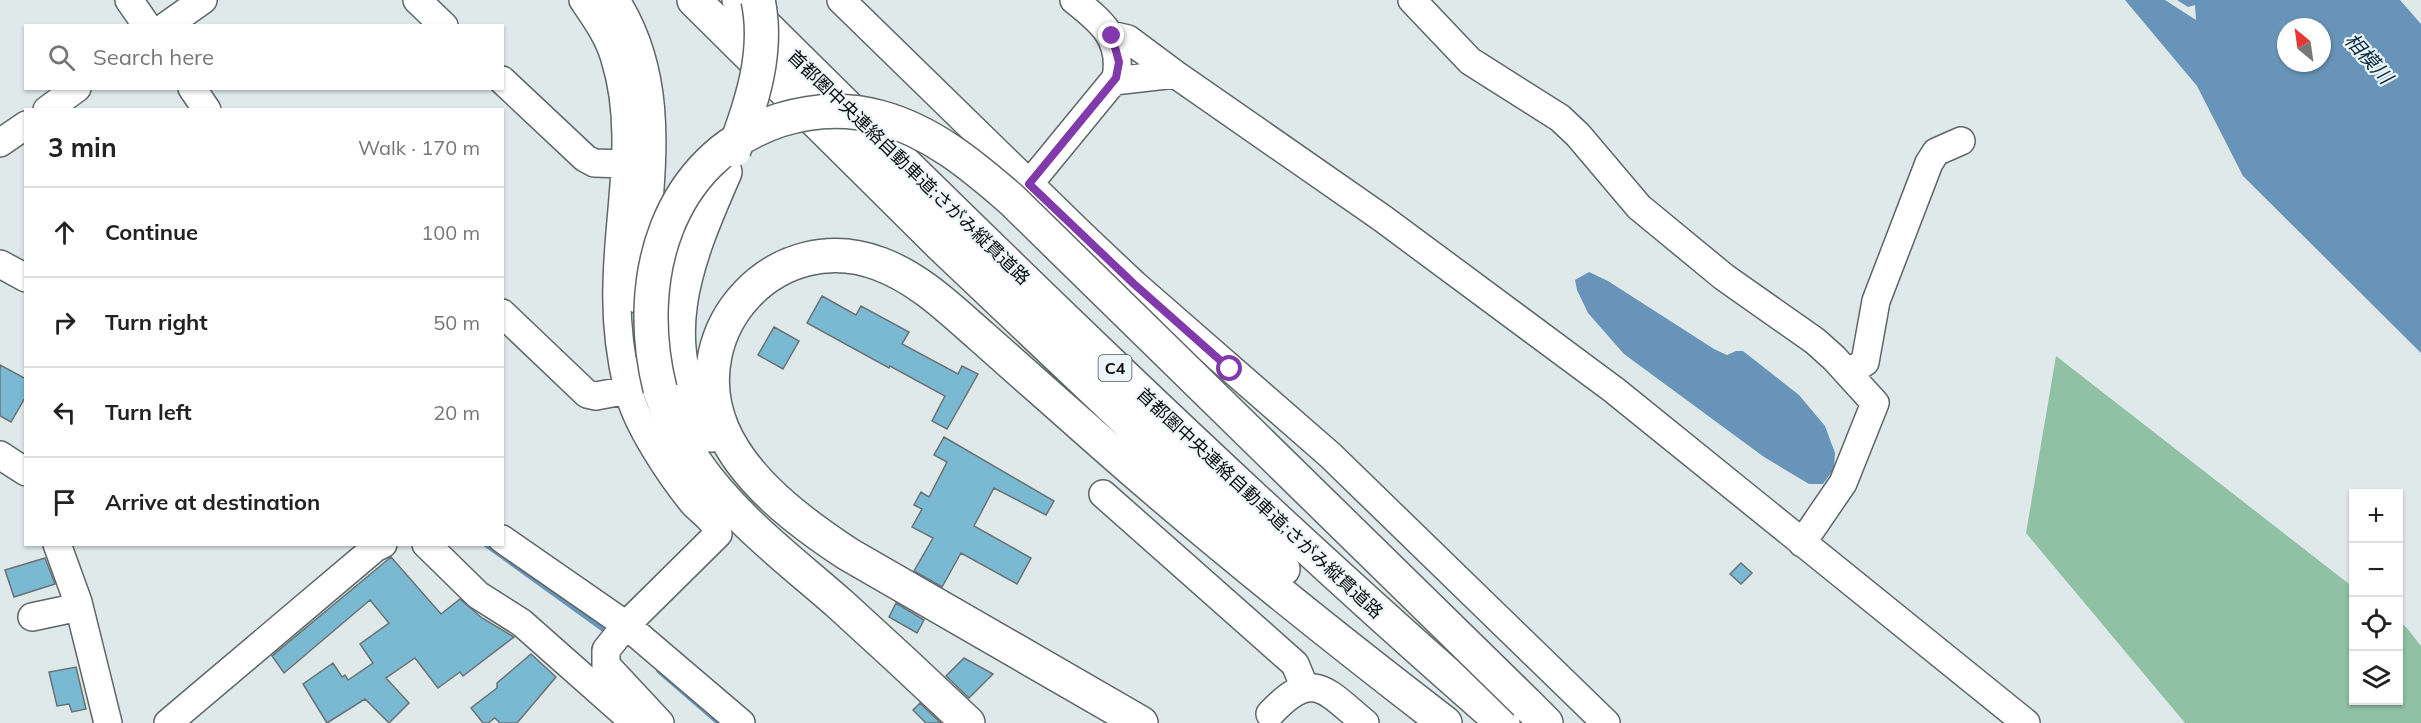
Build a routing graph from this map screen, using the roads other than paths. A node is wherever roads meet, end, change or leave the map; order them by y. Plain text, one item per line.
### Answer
1 (129, 0) edge
2 (203, 0) edge
3 (583, 0) edge
4 (612, 0) edge
5 (694, 0) edge
6 (739, 0) edge
7 (758, 0) edge
8 (841, 0) edge
9 (1074, 0) edge
10 (1412, 0) edge
11 (146, 24) edge
12 (169, 24) edge
13 (1111, 35) junction
14 (1175, 74) junction
15 (1114, 81) junction
16 (504, 82) edge
17 (74, 90) edge
18 (193, 90) edge
19 (50, 108) edge
20 (206, 108) edge
21 (24, 126) edge
22 (1961, 141) dead end
23 (0, 143) edge
24 (626, 164) junction
25 (1029, 184) junction
26 (0, 264) edge
27 (24, 277) edge
28 (504, 315) edge
29 (1844, 369) junction
30 (644, 390) junction
31 (0, 455) edge
32 (24, 471) edge
33 (1103, 494) dead end
34 (779, 502) junction
35 (504, 540) edge
36 (1802, 543) junction
37 (58, 546) edge
38 (379, 546) edge
39 (428, 546) edge
40 (79, 607) junction
41 (32, 617) dead end
42 (626, 625) junction
43 (1305, 688) junction
44 (1270, 714) dead end
45 (1525, 716) edge
46 (108, 723) edge
47 (168, 723) edge
48 (634, 723) edge
49 (660, 723) edge
50 (741, 723) edge
51 (968, 723) edge
52 (1141, 723) edge
53 (1365, 723) edge
54 (1445, 723) edge
55 (1454, 723) edge
56 (1606, 723) edge
57 (2026, 723) edge

1 - 11 street
2 - 12 street
3 - 24 street
4 - 30 highway, bridge
5 - 55 highway, 首都圏中央連絡自動車道;さがみ縦貫道路 / C4
6 - 45 highway, 首都圏中央連絡自動車道;さがみ縦貫道路 / C4
7 - 34 highway, bridge
8 - 25 street
9 - 13 street
10 - 29 street
13 - 14 street
13 - 15 street
14 - 15 street
14 - 36 street
15 - 25 street
16 - 24 street
17 - 19 street
18 - 20 street
21 - 23 street
22 - 29 street
24 - 30 street
25 - 56 street
26 - 27 street
28 - 30 street
29 - 36 street
30 - 42 street
30 - 45 highway, bridge
30 - 51 highway
31 - 32 street
33 - 43 street
34 - 52 highway
34 - 54 highway
35 - 42 street
36 - 57 street
37 - 40 street
38 - 47 street
39 - 48 street
40 - 41 street
40 - 46 street
42 - 49 street
42 - 50 street
43 - 44 street
43 - 53 street

